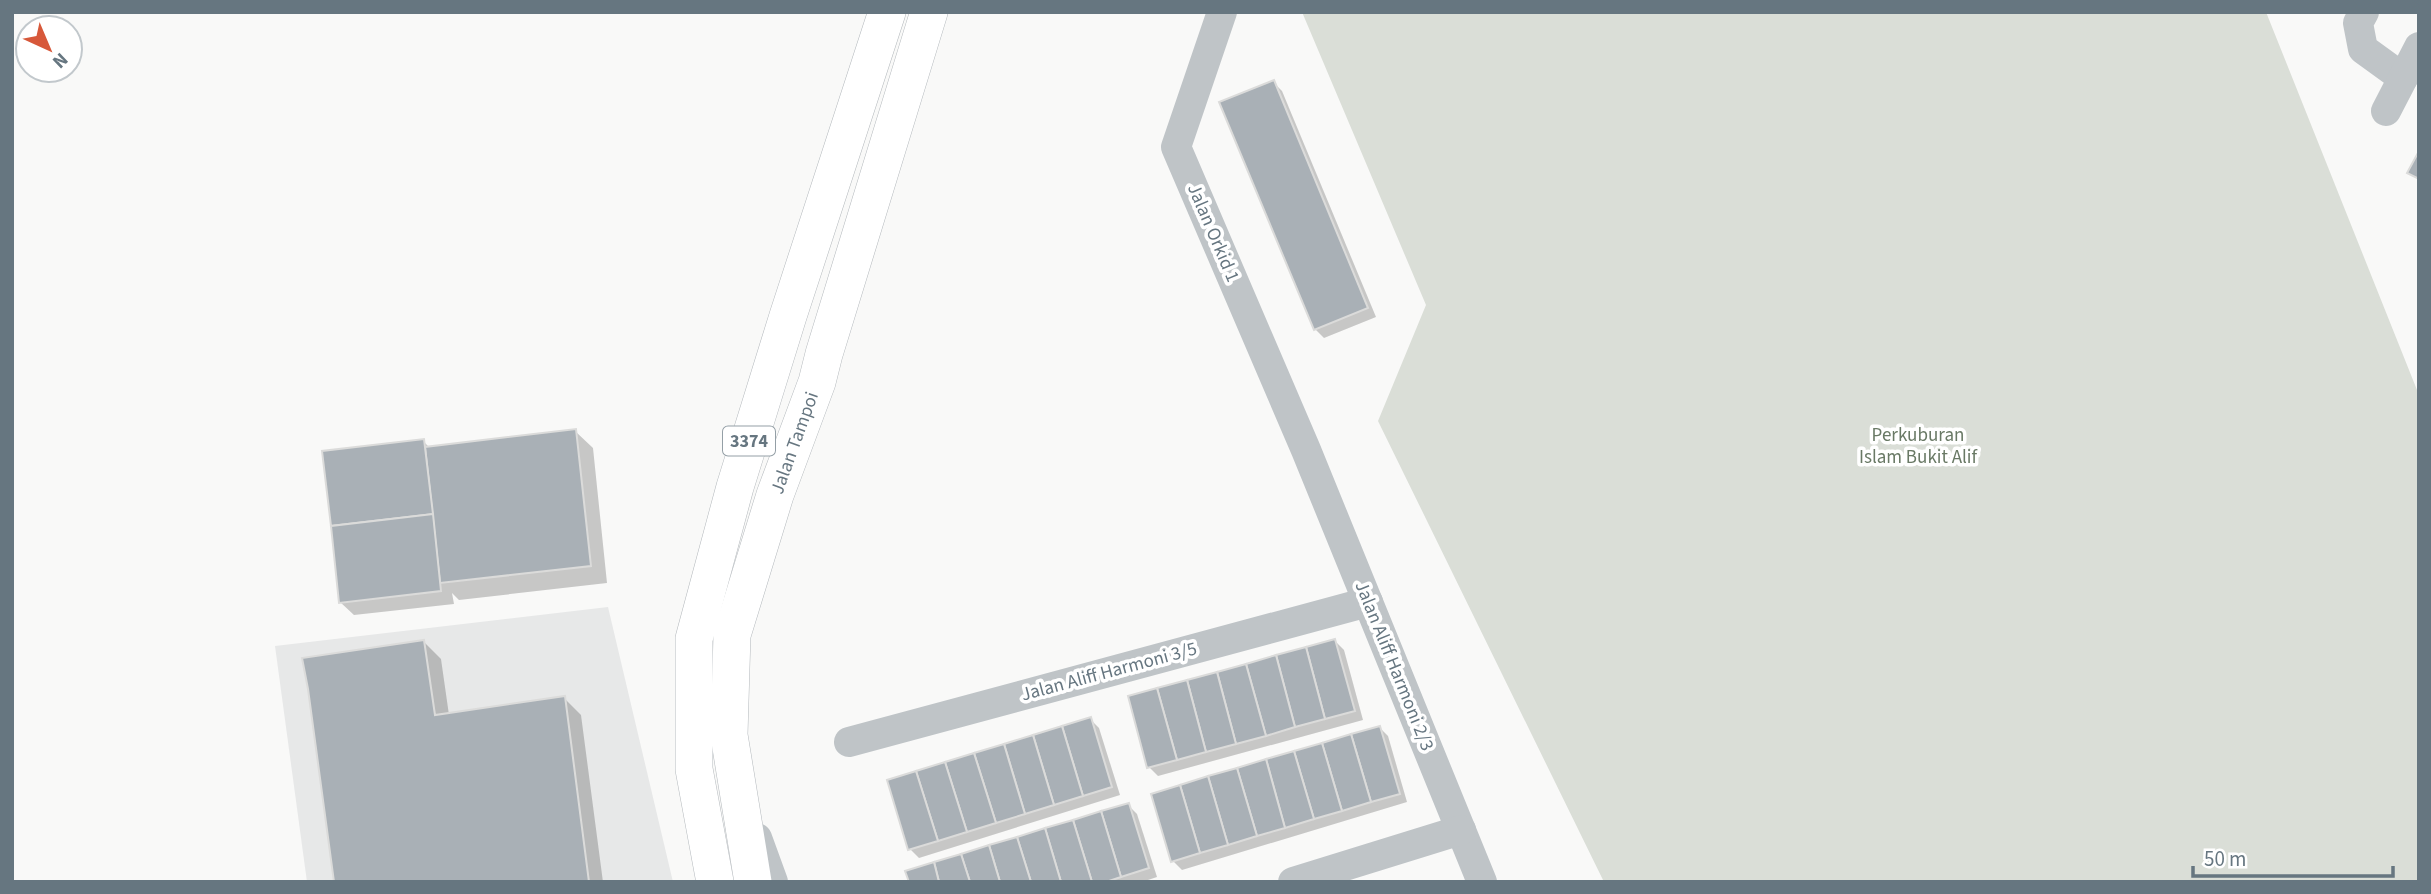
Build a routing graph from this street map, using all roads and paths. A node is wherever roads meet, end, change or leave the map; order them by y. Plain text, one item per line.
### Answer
1 (887, 12) edge
2 (929, 12) edge
3 (1222, 12) edge
4 (2364, 12) edge
5 (2419, 47) edge
6 (2403, 78) junction
7 (2386, 111) dead end
8 (1306, 450) joint
9 (1368, 602) junction
10 (849, 742) dead end
11 (736, 782) junction
12 (1461, 830) junction
13 (715, 882) edge
14 (753, 882) edge
15 (773, 882) edge
16 (1293, 882) edge
17 (1482, 882) edge

1 - 13 main road, 3374
2 - 11 main road, Jalan Tampoi / 3374
3 - 8 street, Jalan Orkid 1
4 - 6 street
5 - 6 street
6 - 7 street
8 - 9 street, Jalan Aliff Harmoni 2/3
9 - 10 street, Jalan Aliff Harmoni 3/5
9 - 12 street, Jalan Aliff Harmoni 2/3
11 - 14 main road, Jalan Tampoi / 3374
11 - 15 street
12 - 16 street
12 - 17 street, Jalan Aliff Harmoni 2/3

